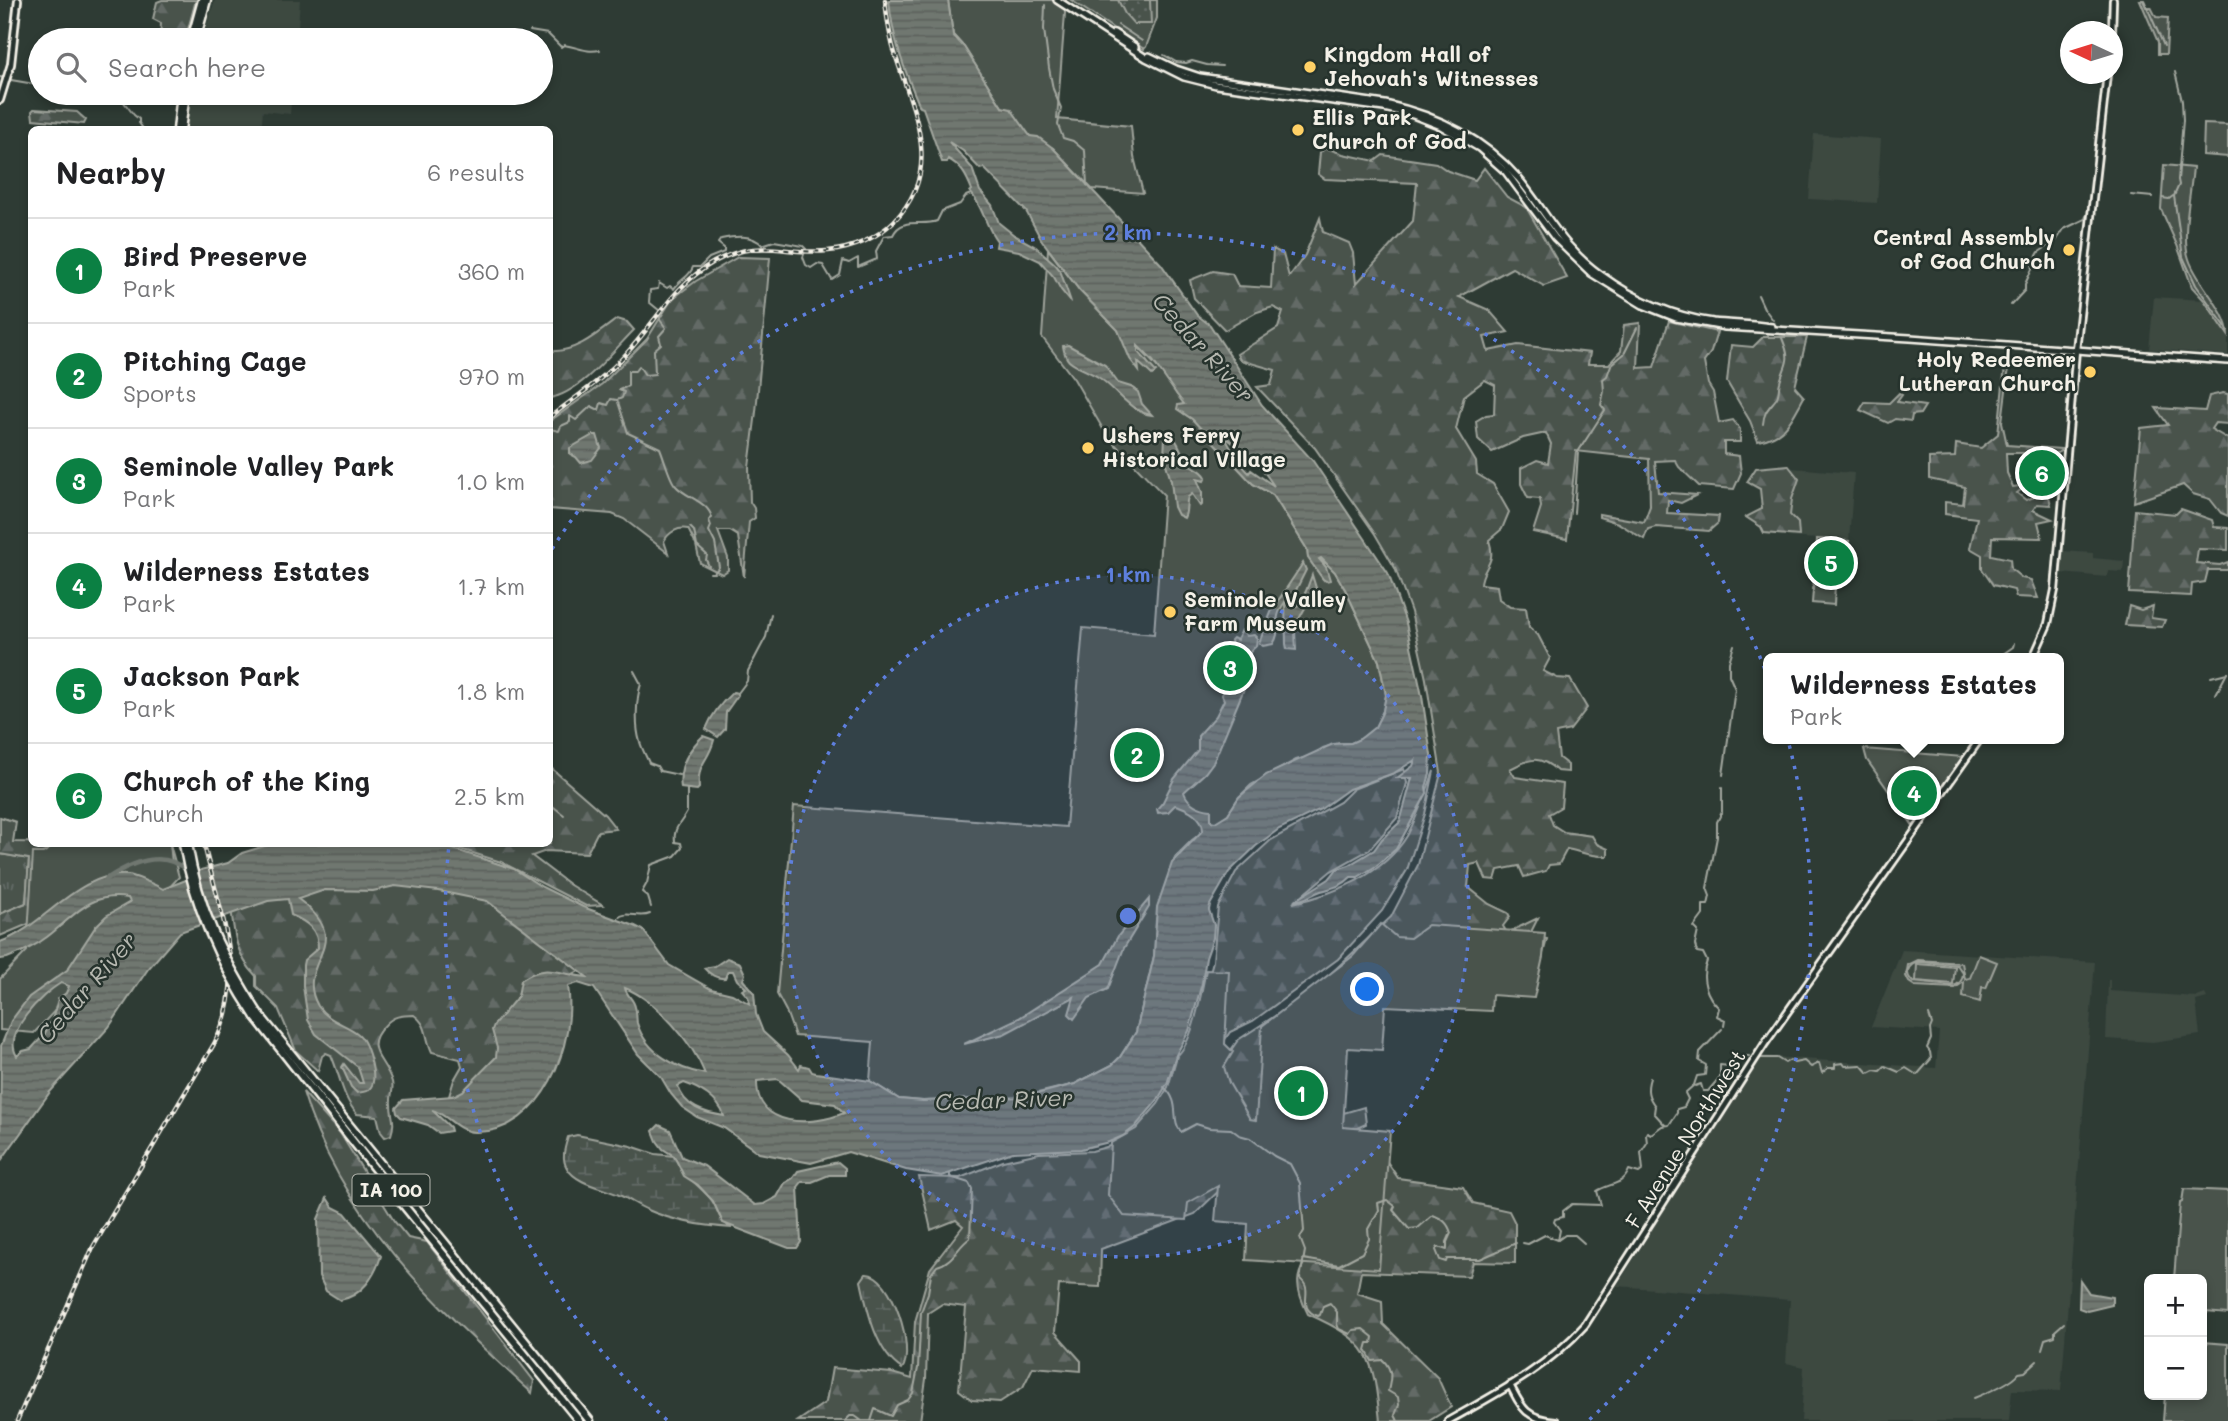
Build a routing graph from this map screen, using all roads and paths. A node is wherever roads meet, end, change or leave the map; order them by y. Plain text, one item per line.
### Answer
1 (18, 0) edge
2 (201, 0) edge
3 (208, 0) edge
4 (1057, 0) edge
5 (1063, 0) edge
6 (2113, 0) edge
7 (2112, 21) edge
8 (194, 28) edge
9 (200, 28) edge
10 (2106, 84) edge
11 (0, 100) edge
12 (182, 105) edge
13 (179, 125) edge
14 (1799, 331) junction
15 (2076, 349) junction
16 (2228, 361) edge
17 (2035, 653) edge
18 (1977, 744) edge
19 (185, 847) edge
20 (257, 1016) junction
21 (1510, 1385) junction
22 (579, 1421) edge
23 (590, 1421) edge
24 (1448, 1421) edge
25 (1556, 1421) edge

1 - 11 main road
2 - 8 highway
3 - 9 highway
4 - 14 main road
5 - 14 main road
6 - 7 main road
10 - 15 main road
12 - 13 highway
14 - 15 main road
15 - 16 main road
15 - 17 main road
18 - 21 main road, F Avenue Northwest
19 - 20 highway, IA 100, bridge
20 - 22 highway, IA 100
20 - 23 highway, IA 100
21 - 24 main road, F Avenue Northwest
21 - 25 main road

